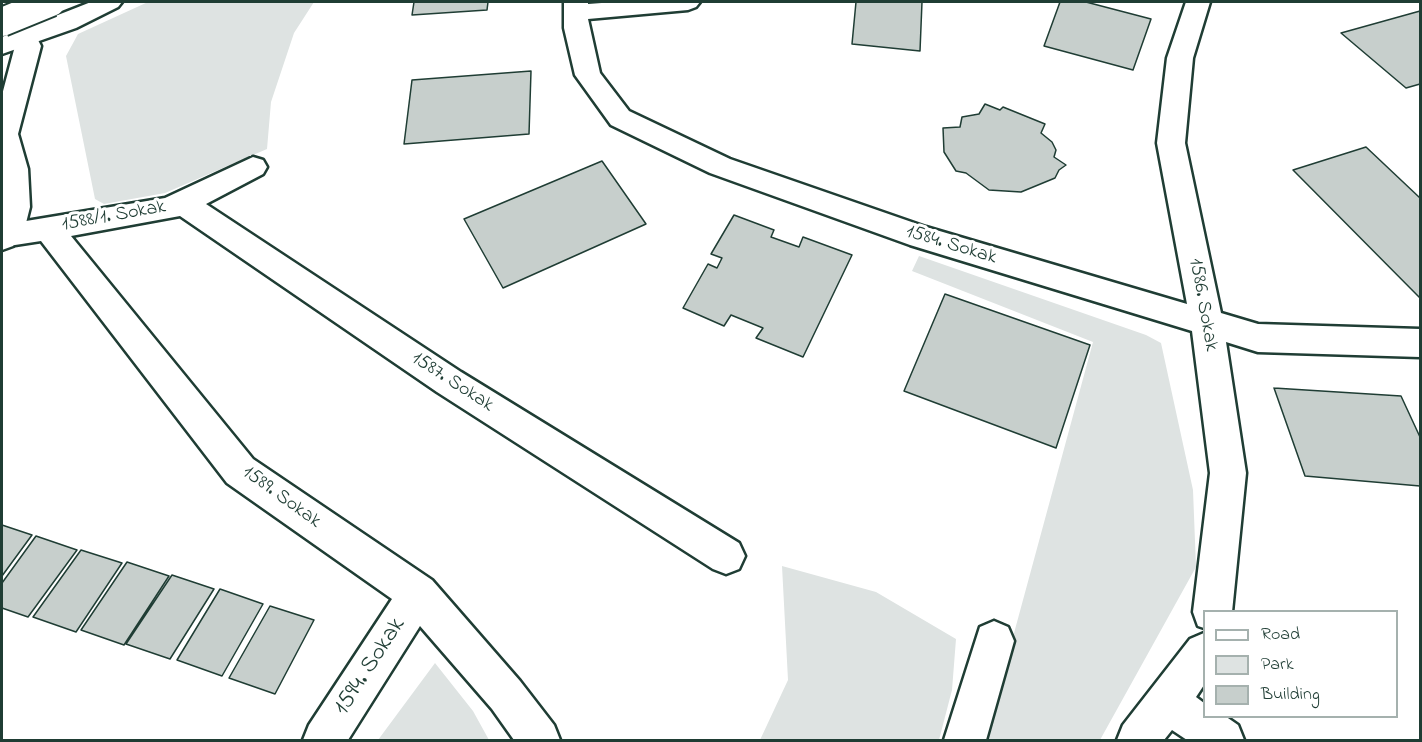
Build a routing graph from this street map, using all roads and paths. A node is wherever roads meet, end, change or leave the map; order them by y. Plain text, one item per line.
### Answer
1 (12, 2) edge
2 (51, 2) edge
3 (110, 2) edge
4 (688, 2) edge
5 (1198, 2) edge
6 (576, 7) edge
7 (2, 22) edge
8 (13, 41) edge
9 (3, 133) edge
10 (253, 167) dead end
11 (183, 203) junction
12 (48, 229) junction
13 (2, 237) edge
14 (1207, 324) junction
15 (1420, 343) edge
16 (726, 556) dead end
17 (418, 594) junction
18 (1212, 610) edge
19 (994, 640) dead end
20 (1203, 654) edge
21 (1167, 702) junction
22 (324, 741) edge
23 (539, 741) edge
24 (965, 741) edge
25 (1138, 741) edge
26 (1223, 741) edge

1 - 8 street
2 - 7 street, bridge
3 - 8 street
4 - 6 street
5 - 14 street, 1586. Sokak
6 - 14 street, 1584. Sokak
8 - 9 street
9 - 13 street
10 - 11 street, 1588/1. Sokak
11 - 12 street, 1588/1. Sokak
11 - 16 street, 1587. Sokak
12 - 13 street, 1588/1. Sokak
12 - 17 street, 1589. Sokak
14 - 15 street, 1584. Sokak
14 - 18 street, 1586. Sokak
17 - 22 street, 1594. Sokak
17 - 23 street, 1589. Sokak
19 - 24 street
20 - 21 street
21 - 25 street
21 - 26 street

